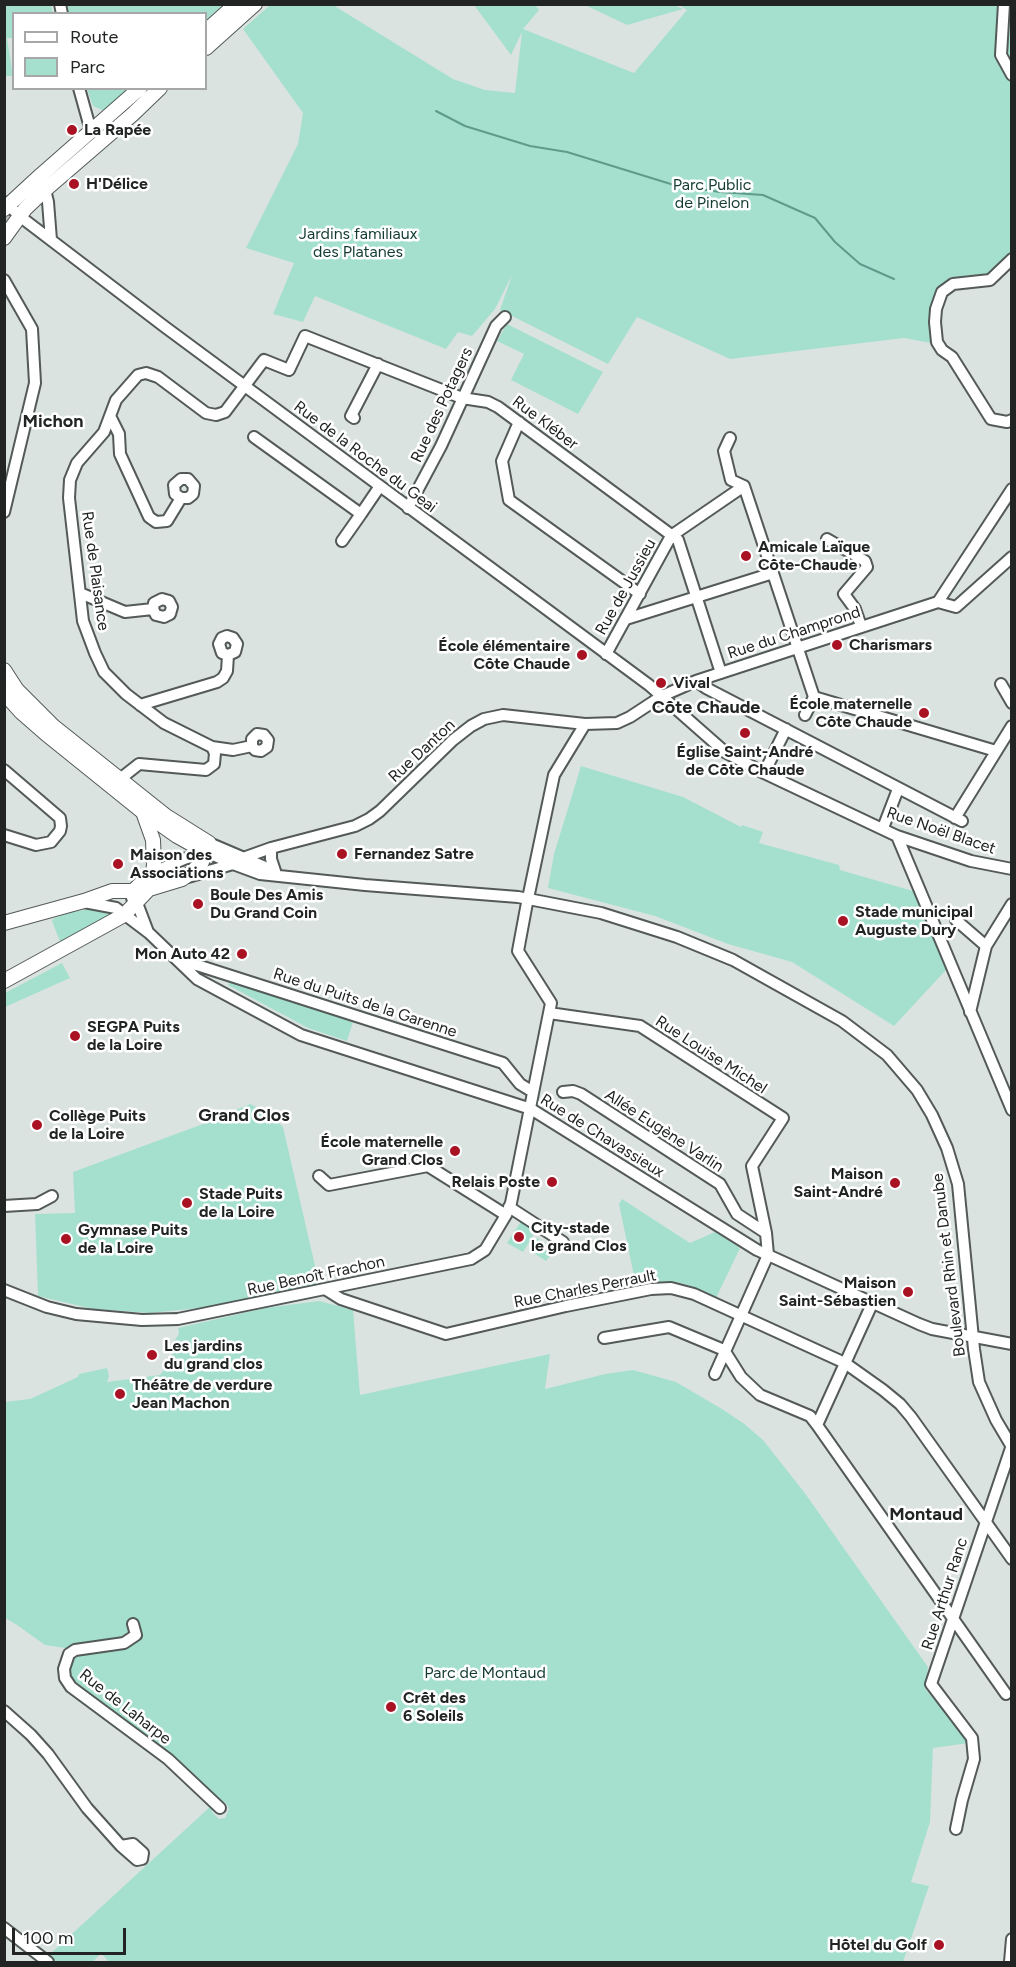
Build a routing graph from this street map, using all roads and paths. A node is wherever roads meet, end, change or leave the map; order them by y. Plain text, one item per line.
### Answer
1 (236, 4) edge
2 (255, 4) edge
3 (1004, 4) edge
4 (207, 30) edge
5 (207, 47) edge
6 (1011, 75) edge
7 (79, 90) edge
8 (140, 90) edge
9 (140, 90) edge
10 (156, 90) edge
11 (84, 109) junction
12 (106, 117) junction
13 (95, 137) junction
14 (45, 190) junction
15 (22, 202) tunnel mouth
16 (5, 209) edge
17 (20, 216) junction
18 (4, 238) edge
19 (51, 240) junction
20 (1011, 259) edge
21 (4, 280) edge
22 (505, 317) dead end
23 (378, 364) junction
24 (245, 386) junction
25 (462, 398) junction
26 (110, 416) junction
27 (354, 418) dead end
28 (1011, 420) edge
29 (519, 422) junction
30 (254, 437) dead end
31 (730, 438) dead end
32 (380, 486) junction
33 (744, 486) junction
34 (1011, 489) edge
35 (181, 498) dead end
36 (408, 508) junction
37 (4, 512) edge
38 (361, 514) junction
39 (672, 536) junction
40 (827, 539) dead end
41 (342, 541) dead end
42 (1011, 557) edge
43 (773, 573) junction
44 (80, 593) junction
45 (640, 594) junction
46 (696, 597) junction
47 (938, 602) junction
48 (153, 609) dead end
49 (626, 619) junction
50 (861, 626) junction
51 (798, 647) junction
52 (606, 654) junction
53 (228, 655) dead end
54 (4, 670) edge
55 (721, 673) junction
56 (696, 681) junction
57 (1001, 684) dead end
58 (4, 693) edge
59 (662, 696) junction
60 (814, 697) junction
61 (1011, 703) edge
62 (140, 705) junction
63 (805, 715) dead end
64 (585, 724) junction
65 (1011, 726) edge
66 (786, 729) junction
67 (252, 746) dead end
68 (212, 747) junction
69 (996, 751) junction
70 (4, 770) edge
71 (764, 773) junction
72 (120, 779) junction
73 (898, 789) junction
74 (143, 812) junction
75 (883, 828) junction
76 (4, 835) edge
77 (897, 836) junction
78 (207, 847) junction
79 (271, 848) junction
80 (238, 861) junction
81 (1011, 869) edge
82 (153, 872) junction
83 (276, 874) junction
84 (182, 879) junction
85 (128, 892) junction
86 (528, 899) junction
87 (84, 902) junction
88 (137, 903) junction
89 (1011, 904) edge
90 (124, 915) junction
91 (956, 920) dead end
92 (7, 921) edge
93 (148, 933) junction
94 (986, 946) junction
95 (176, 961) junction
96 (4, 981) edge
97 (970, 1012) junction
98 (549, 1013) junction
99 (533, 1092) junction
100 (563, 1092) dead end
101 (531, 1109) junction
102 (1011, 1110) edge
103 (319, 1176) dead end
104 (52, 1196) dead end
105 (4, 1206) edge
106 (507, 1211) junction
107 (765, 1233) junction
108 (563, 1242) dead end
109 (768, 1255) junction
110 (358, 1282) junction
111 (325, 1289) junction
112 (4, 1290) edge
113 (872, 1304) junction
114 (358, 1305) junction
115 (740, 1315) junction
116 (973, 1337) junction
117 (604, 1338) dead end
118 (1011, 1344) edge
119 (724, 1350) junction
120 (845, 1363) junction
121 (715, 1374) dead end
122 (817, 1425) junction
123 (1011, 1446) edge
124 (985, 1521) junction
125 (1011, 1559) edge
126 (953, 1620) junction
127 (133, 1624) dead end
128 (1006, 1694) dead end
129 (4, 1712) edge
130 (220, 1808) dead end
131 (956, 1829) dead end
132 (122, 1846) dead end
133 (4, 1928) edge
134 (1011, 1939) edge
135 (48, 1962) edge
136 (1010, 1962) edge

1 - 4 main road
2 - 5 main road
3 - 6 street
7 - 11 street
8 - 12 main road
9 - 13 main road
10 - 13 main road
11 - 12 street
11 - 13 street
12 - 13 main road
13 - 14 main road
13 - 15 main road
13 - 16 main road
14 - 17 main road
14 - 19 street
16 - 17 main road
17 - 18 main road
17 - 19 street, Rue de la Roche du Geai
19 - 24 street, Rue de la Roche du Geai
20 - 28 street
21 - 37 street
22 - 25 street, Rue des Potagers
23 - 24 street, Rue Kléber
23 - 25 street, Rue Kléber
23 - 27 street
24 - 26 street, Rue de Plaisance
24 - 32 street, Rue de la Roche du Geai
25 - 29 street, Rue Kléber
25 - 36 street, Rue des Potagers
26 - 35 street
26 - 44 street, Rue de Plaisance
29 - 39 street, Rue Kléber
29 - 45 street
30 - 38 street
31 - 33 street
32 - 36 street, Rue de la Roche du Geai
32 - 38 street
33 - 39 street, Rue de Jussieu
33 - 43 street
34 - 47 street
36 - 52 street, Rue de la Roche du Geai
38 - 41 street
39 - 45 street, Rue de Jussieu
39 - 46 street, Rue Kléber
40 - 50 street
42 - 47 street, Rue du Champrond
43 - 46 street
43 - 51 street
44 - 48 street
44 - 62 street, Rue de Plaisance
45 - 49 street, Rue de Jussieu
46 - 49 street
46 - 55 street, Rue Kléber
47 - 50 street, Rue du Champrond
49 - 52 street, Rue de Jussieu
50 - 51 street, Rue du Champrond
51 - 55 street, Rue du Champrond
51 - 60 street
52 - 59 street, Rue de la Roche du Geai
53 - 62 street
54 - 72 main road
55 - 56 street, Rue du Champrond
56 - 59 street, Rue du Champrond
56 - 66 street
57 - 61 street
58 - 74 main road
59 - 64 street, Rue Danton
59 - 71 street, Rue Noël Blacet
60 - 63 street
60 - 69 street
62 - 68 street, Rue de Plaisance
64 - 79 street, Rue Danton
64 - 86 street
65 - 69 street
66 - 71 street
66 - 73 street
67 - 68 street
68 - 72 street
69 - 73 street
70 - 76 street
71 - 75 street, Rue Noël Blacet
72 - 78 main road
73 - 75 street
74 - 78 main road
74 - 82 main road
75 - 77 street, Rue Noël Blacet
77 - 81 street, Rue Noël Blacet
77 - 97 street
78 - 80 street, Boulevard Rhin et Danube
78 - 82 street
78 - 84 main road
79 - 80 street, Rue Danton
79 - 83 street
80 - 83 street, Boulevard Rhin et Danube
80 - 84 street, Rue Danton
82 - 85 main road
83 - 86 street, Boulevard Rhin et Danube
84 - 88 main road
85 - 87 main road
85 - 88 street, Rue de Chavassieux
86 - 98 street
86 - 116 street, Boulevard Rhin et Danube
87 - 90 street, Rue de Chavassieux
87 - 92 main road
88 - 90 main road
88 - 93 street, Rue de Chavassieux
89 - 94 street
90 - 93 street, Rue de Chavassieux
90 - 96 main road
91 - 94 street
93 - 95 street, Rue de Chavassieux
94 - 97 street
95 - 99 street, Rue du Puits de la Garenne
95 - 101 street, Rue de Chavassieux
97 - 102 street
98 - 99 street, Rue Benoît Frachon
98 - 107 street, Rue Louise Michel
99 - 101 street, Rue Benoît Frachon
100 - 107 street, Allée Eugène Varlin
101 - 106 street, Rue Benoît Frachon
101 - 109 street, Rue de Chavassieux
103 - 106 street
104 - 105 street
106 - 108 street
106 - 110 street, Rue Benoît Frachon
107 - 109 street
109 - 113 street, Rue de Chavassieux
109 - 115 street
110 - 111 street, Rue Benoît Frachon
110 - 114 street
111 - 112 street, Rue Benoît Frachon
111 - 114 street, Rue Charles Perrault
113 - 116 street, Rue de Chavassieux
113 - 120 street
114 - 115 street, Rue Charles Perrault
115 - 119 street
115 - 120 street, Rue Charles Perrault
116 - 118 street, Rue de Chavassieux
116 - 123 street, Boulevard Rhin et Danube
117 - 119 street
119 - 121 street
119 - 122 street
120 - 122 street
120 - 124 street, Rue Charles Perrault
122 - 126 street
123 - 124 street, Rue Arthur Ranc
124 - 125 street, Rue Charles Perrault
124 - 126 street, Rue Arthur Ranc
126 - 128 street
126 - 131 street, Rue Arthur Ranc
127 - 130 street, Rue de Laharpe
129 - 132 street
133 - 135 street
134 - 136 street

